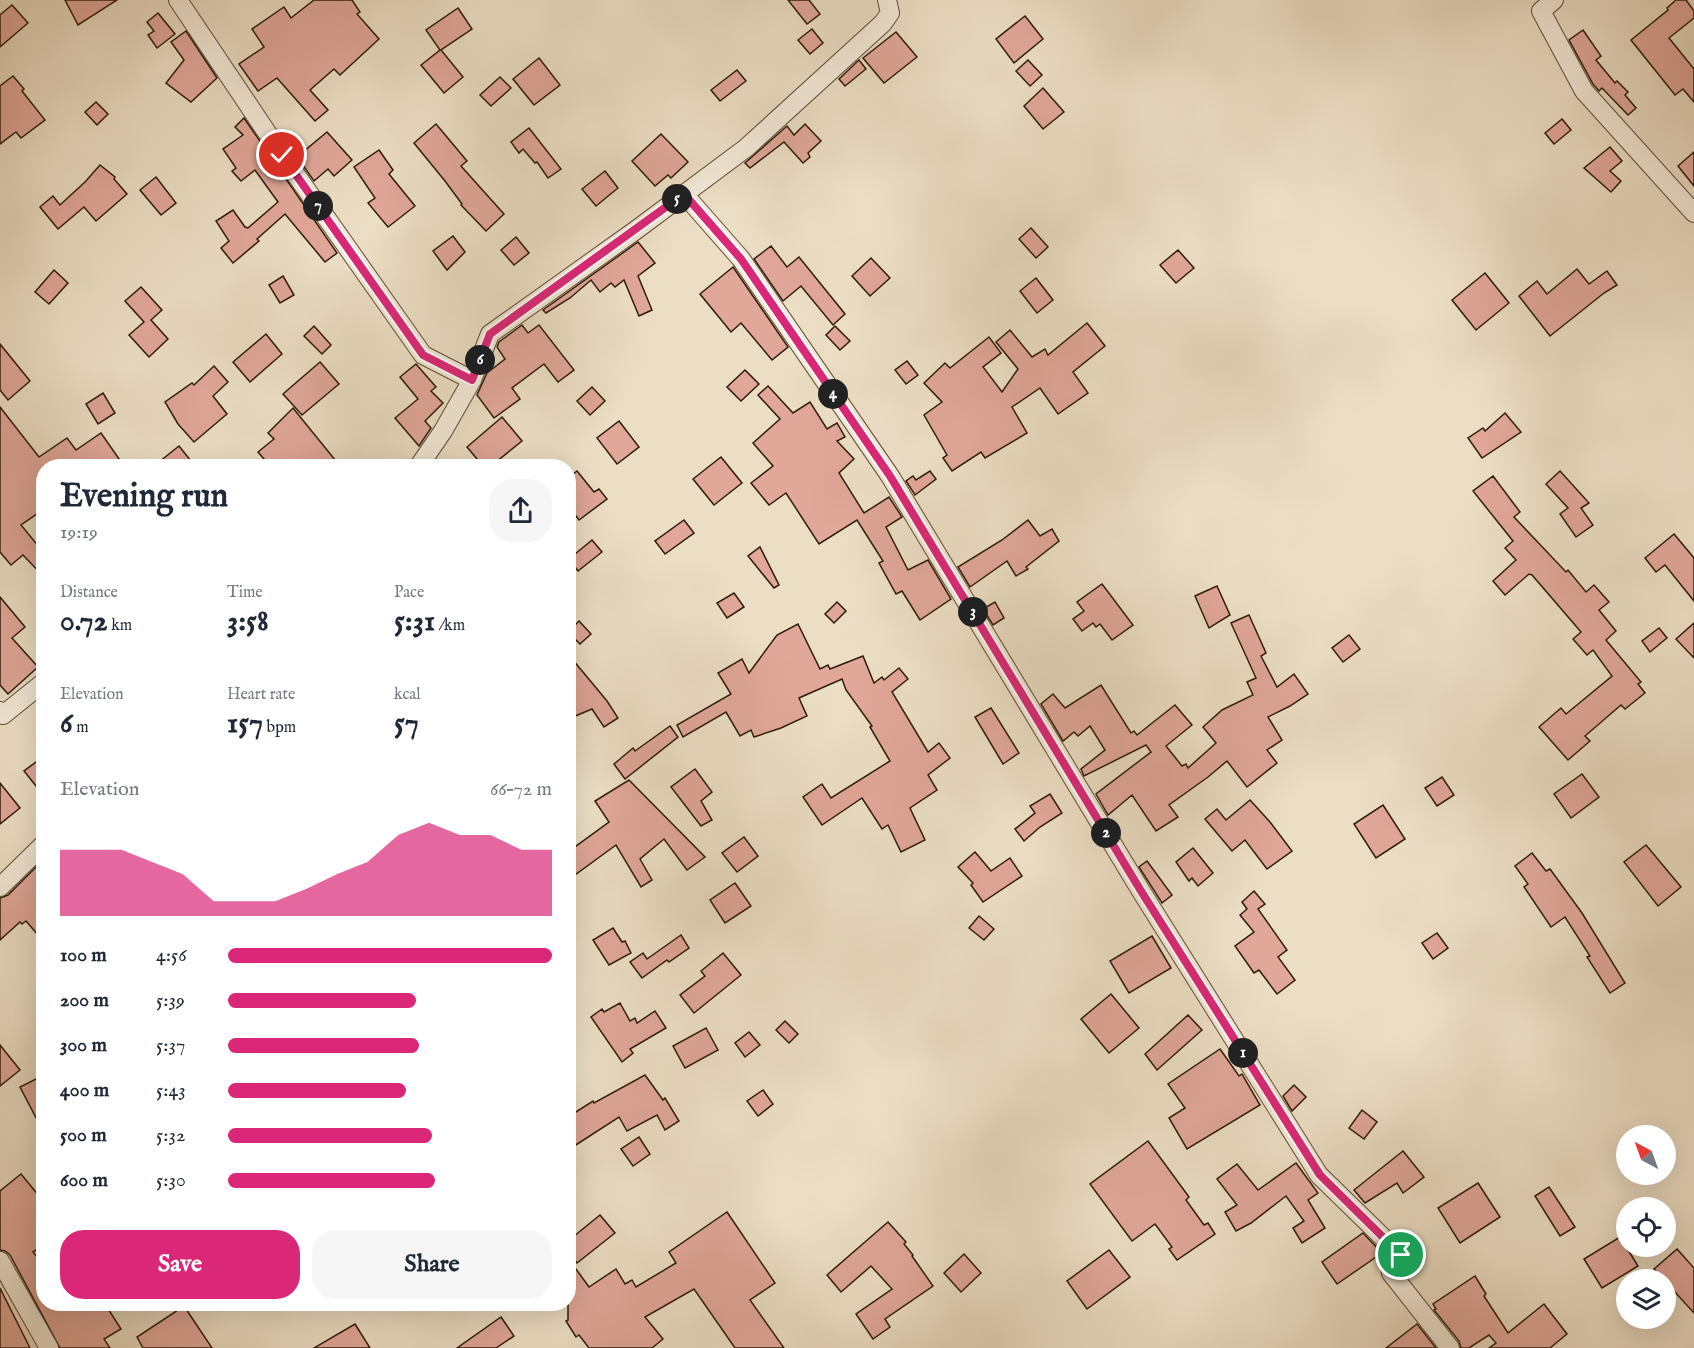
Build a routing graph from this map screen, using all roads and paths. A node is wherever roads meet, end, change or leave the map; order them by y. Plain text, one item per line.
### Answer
1 (178, 0) edge
2 (887, 0) edge
3 (1554, 0) edge
4 (684, 194) junction
5 (1694, 213) edge
6 (472, 380) junction
7 (424, 459) edge
8 (36, 688) edge
9 (0, 711) edge
10 (36, 852) edge
11 (0, 887) edge
12 (0, 1261) edge
13 (50, 1348) edge
14 (1450, 1348) edge

1 - 6 street
2 - 4 street
3 - 5 street
4 - 6 street
4 - 14 street
6 - 7 street
8 - 9 street
10 - 11 street
12 - 13 street

